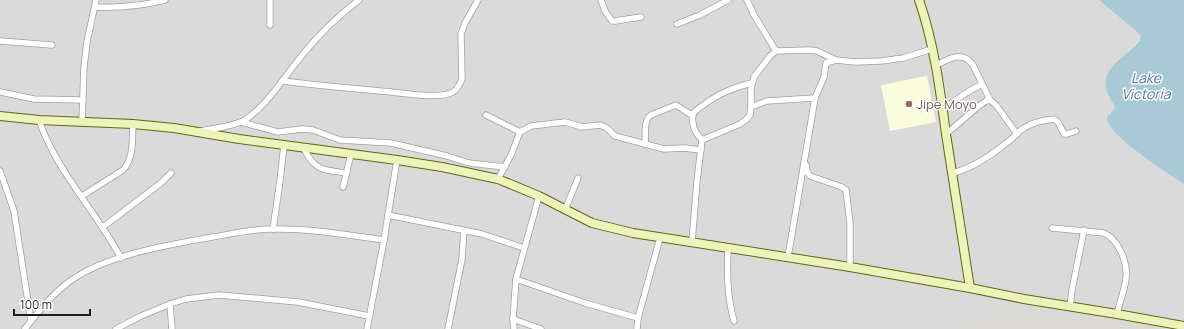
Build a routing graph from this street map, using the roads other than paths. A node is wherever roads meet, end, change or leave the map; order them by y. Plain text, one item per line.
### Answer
1 (96, 0) edge
2 (165, 0) edge
3 (270, 0) edge
4 (359, 0) edge
5 (478, 0) edge
6 (601, 0) edge
7 (728, 0) edge
8 (747, 0) edge
9 (919, 0) edge
10 (94, 7) junction
11 (641, 17) dead end
12 (677, 24) dead end
13 (270, 25) dead end
14 (0, 41) edge
15 (52, 45) dead end
16 (932, 49) junction
17 (776, 51) junction
18 (836, 60) junction
19 (935, 66) junction
20 (282, 81) junction
21 (752, 83) junction
22 (982, 84) junction
23 (0, 92) edge
24 (815, 98) junction
25 (83, 100) junction
26 (990, 100) junction
27 (751, 107) junction
28 (943, 109) junction
29 (486, 115) dead end
30 (0, 116) edge
31 (693, 116) junction
32 (39, 120) junction
33 (82, 122) junction
34 (241, 122) junction
35 (133, 124) junction
36 (201, 131) junction
37 (1076, 131) dead end
38 (520, 132) junction
39 (946, 134) junction
40 (1017, 134) junction
41 (702, 140) junction
42 (645, 144) junction
43 (284, 145) junction
44 (303, 147) junction
45 (701, 150) junction
46 (351, 154) junction
47 (396, 160) junction
48 (805, 161) junction
49 (505, 167) junction
50 (0, 171) edge
51 (953, 172) junction
52 (171, 173) dead end
53 (347, 173) junction
54 (578, 178) dead end
55 (498, 179) junction
56 (343, 187) dead end
57 (82, 196) junction
58 (539, 196) junction
59 (565, 210) junction
60 (388, 215) junction
61 (103, 227) junction
62 (1052, 228) dead end
63 (273, 229) junction
64 (464, 230) junction
65 (1084, 230) junction
66 (660, 238) junction
67 (384, 240) junction
68 (692, 242) junction
69 (524, 248) junction
70 (728, 248) junction
71 (788, 257) junction
72 (122, 258) junction
73 (850, 267) junction
74 (516, 279) junction
75 (970, 288) junction
76 (170, 304) junction
77 (1070, 306) junction
78 (1118, 314) junction
79 (369, 316) junction
80 (513, 318) junction
81 (638, 318) junction
82 (734, 321) dead end
83 (30, 322) junction
84 (1184, 326) edge
85 (25, 329) edge
86 (116, 329) edge
87 (172, 329) edge
88 (367, 329) edge
89 (448, 329) edge
90 (514, 329) edge
91 (541, 329) edge
92 (637, 329) edge

1 - 10 street
2 - 10 street
3 - 13 street
4 - 20 street
5 - 20 street
6 - 11 street
7 - 12 street
8 - 17 street
9 - 16 main road
10 - 25 street
14 - 15 street
16 - 18 street
16 - 19 main road
17 - 18 street
17 - 21 street
18 - 24 street
19 - 22 street
19 - 28 main road
20 - 34 street
21 - 27 street
21 - 31 street
22 - 26 street
22 - 28 street
23 - 25 street
24 - 27 street
24 - 48 street
25 - 33 street
26 - 39 street
26 - 40 street
27 - 41 street
28 - 39 main road
29 - 38 street
30 - 32 main road
31 - 41 street
31 - 42 street
32 - 33 main road
32 - 57 street
33 - 35 main road
34 - 36 street
34 - 49 street
35 - 36 main road
35 - 57 street
36 - 43 main road
37 - 40 street
38 - 42 street
38 - 49 street
39 - 51 main road
40 - 51 street
41 - 45 street
42 - 45 street
43 - 44 main road
43 - 63 street
44 - 46 main road
44 - 53 street
45 - 68 street
46 - 47 main road
46 - 53 street
47 - 55 main road
47 - 60 street
48 - 71 street
48 - 73 street
49 - 55 street
50 - 83 street
51 - 75 main road
52 - 61 street
53 - 56 street
54 - 59 street
55 - 58 main road
57 - 61 street
58 - 59 main road
58 - 69 street
59 - 66 main road
60 - 64 street
60 - 67 street
61 - 72 street
62 - 65 street
63 - 67 street
63 - 72 street
64 - 69 street
64 - 89 street
65 - 77 street
65 - 78 street
66 - 68 main road
66 - 81 street
67 - 79 street
68 - 70 main road
69 - 74 street
70 - 71 main road
70 - 82 street
71 - 73 main road
72 - 83 street
73 - 75 main road
74 - 80 street
74 - 81 street
75 - 77 main road
76 - 79 street
76 - 86 street
76 - 87 street
77 - 78 main road
78 - 84 main road
79 - 88 street
80 - 90 street
80 - 91 street
81 - 92 street
83 - 85 street

